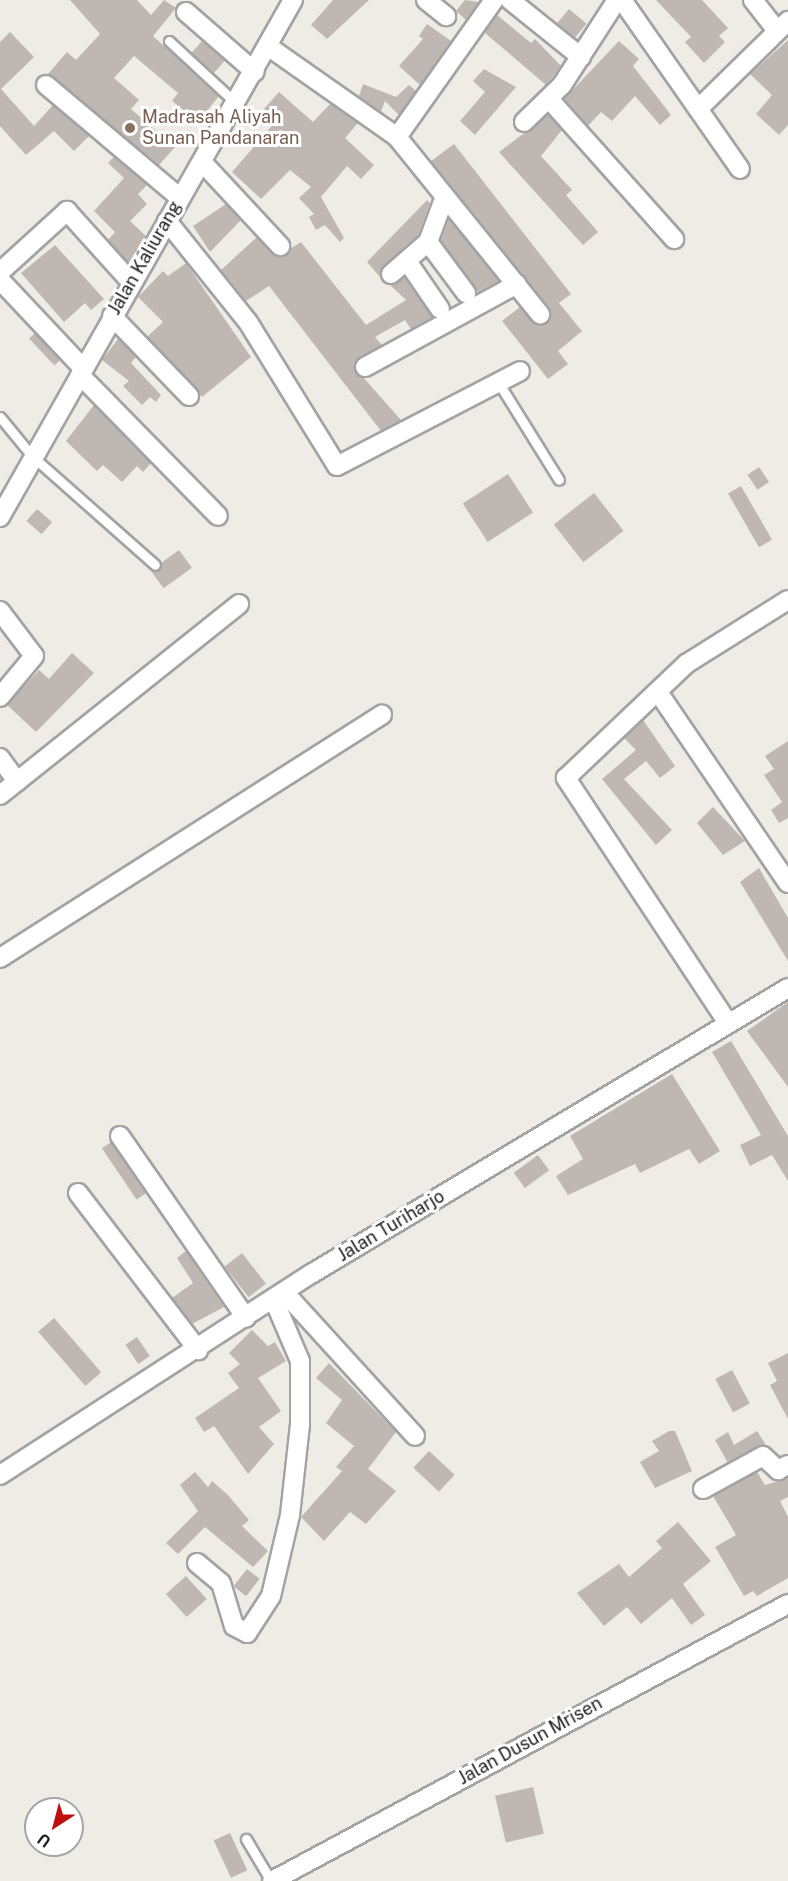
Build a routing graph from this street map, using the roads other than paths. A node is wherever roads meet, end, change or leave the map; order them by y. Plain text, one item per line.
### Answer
1 (293, 0) edge
2 (426, 0) edge
3 (495, 0) edge
4 (510, 0) edge
5 (617, 0) edge
6 (622, 0) edge
7 (753, 0) edge
8 (186, 12) dead end
9 (446, 16) dead end
10 (782, 25) edge
11 (169, 41) dead end
12 (269, 48) junction
13 (580, 57) junction
14 (255, 72) junction
15 (45, 85) dead end
16 (549, 99) junction
17 (236, 103) junction
18 (698, 109) junction
19 (524, 122) dead end
20 (397, 137) junction
21 (202, 162) junction
22 (740, 169) dead end
23 (180, 198) junction
24 (444, 199) junction
25 (167, 221) junction
26 (674, 239) dead end
27 (428, 242) junction
28 (280, 246) dead end
29 (407, 261) junction
30 (0, 272) edge
31 (391, 274) dead end
32 (0, 280) edge
33 (131, 282) junction
34 (517, 284) junction
35 (466, 293) dead end
36 (440, 309) dead end
37 (540, 314) dead end
38 (112, 316) junction
39 (365, 367) dead end
40 (81, 371) junction
41 (520, 371) dead end
42 (498, 382) junction
43 (189, 396) dead end
44 (0, 417) edge
45 (32, 456) junction
46 (559, 480) dead end
47 (218, 516) dead end
48 (0, 518) edge
49 (155, 565) dead end
50 (788, 600) edge
51 (239, 604) dead end
52 (0, 611) edge
53 (658, 692) junction
54 (0, 697) edge
55 (382, 715) dead end
56 (0, 758) edge
57 (17, 782) junction
58 (0, 795) edge
59 (788, 883) edge
60 (0, 958) edge
61 (788, 988) edge
62 (728, 1023) junction
63 (120, 1136) dead end
64 (78, 1193) dead end
65 (280, 1297) junction
66 (246, 1318) junction
67 (198, 1350) junction
68 (415, 1436) dead end
69 (788, 1465) edge
70 (0, 1475) edge
71 (703, 1489) dead end
72 (197, 1563) dead end
73 (788, 1604) edge
74 (246, 1839) dead end
75 (272, 1881) edge

1 - 12 street, Jalan Kaliurang
2 - 9 street
3 - 20 street
4 - 13 street
5 - 13 street
6 - 18 street
7 - 10 street
8 - 14 street
10 - 18 street
11 - 17 lane
12 - 14 street, Jalan Kaliurang
12 - 20 street
13 - 16 street
14 - 17 street, Jalan Kaliurang
15 - 23 street
16 - 19 street
16 - 26 street
17 - 21 street, Jalan Kaliurang
18 - 22 street
20 - 24 street
21 - 23 street, Jalan Kaliurang
21 - 28 street
23 - 25 street, Jalan Kaliurang
24 - 27 street
24 - 34 street
25 - 33 street, Jalan Kaliurang
25 - 42 street
27 - 29 street
27 - 35 street
29 - 31 street
29 - 36 street
30 - 33 street
32 - 40 street
33 - 38 street, Jalan Kaliurang
34 - 37 street
34 - 39 street
38 - 40 street, Jalan Kaliurang
38 - 43 street
40 - 45 street, Jalan Kaliurang
40 - 47 street
41 - 42 street
42 - 46 lane
44 - 45 lane
45 - 48 street, Jalan Kaliurang
45 - 49 lane
50 - 53 street
51 - 57 street
52 - 54 street
53 - 59 street
53 - 62 street
55 - 60 street
56 - 57 street
57 - 58 street
61 - 62 street, Jalan Turiharjo
62 - 65 street, Jalan Turiharjo
63 - 66 street
64 - 67 street
65 - 66 street, Jalan Turiharjo
65 - 68 street
65 - 72 street
66 - 67 street, Jalan Turiharjo
67 - 70 street, Jalan Turiharjo
69 - 71 street
73 - 75 street, Jalan Dusun Mrisen
74 - 75 lane

